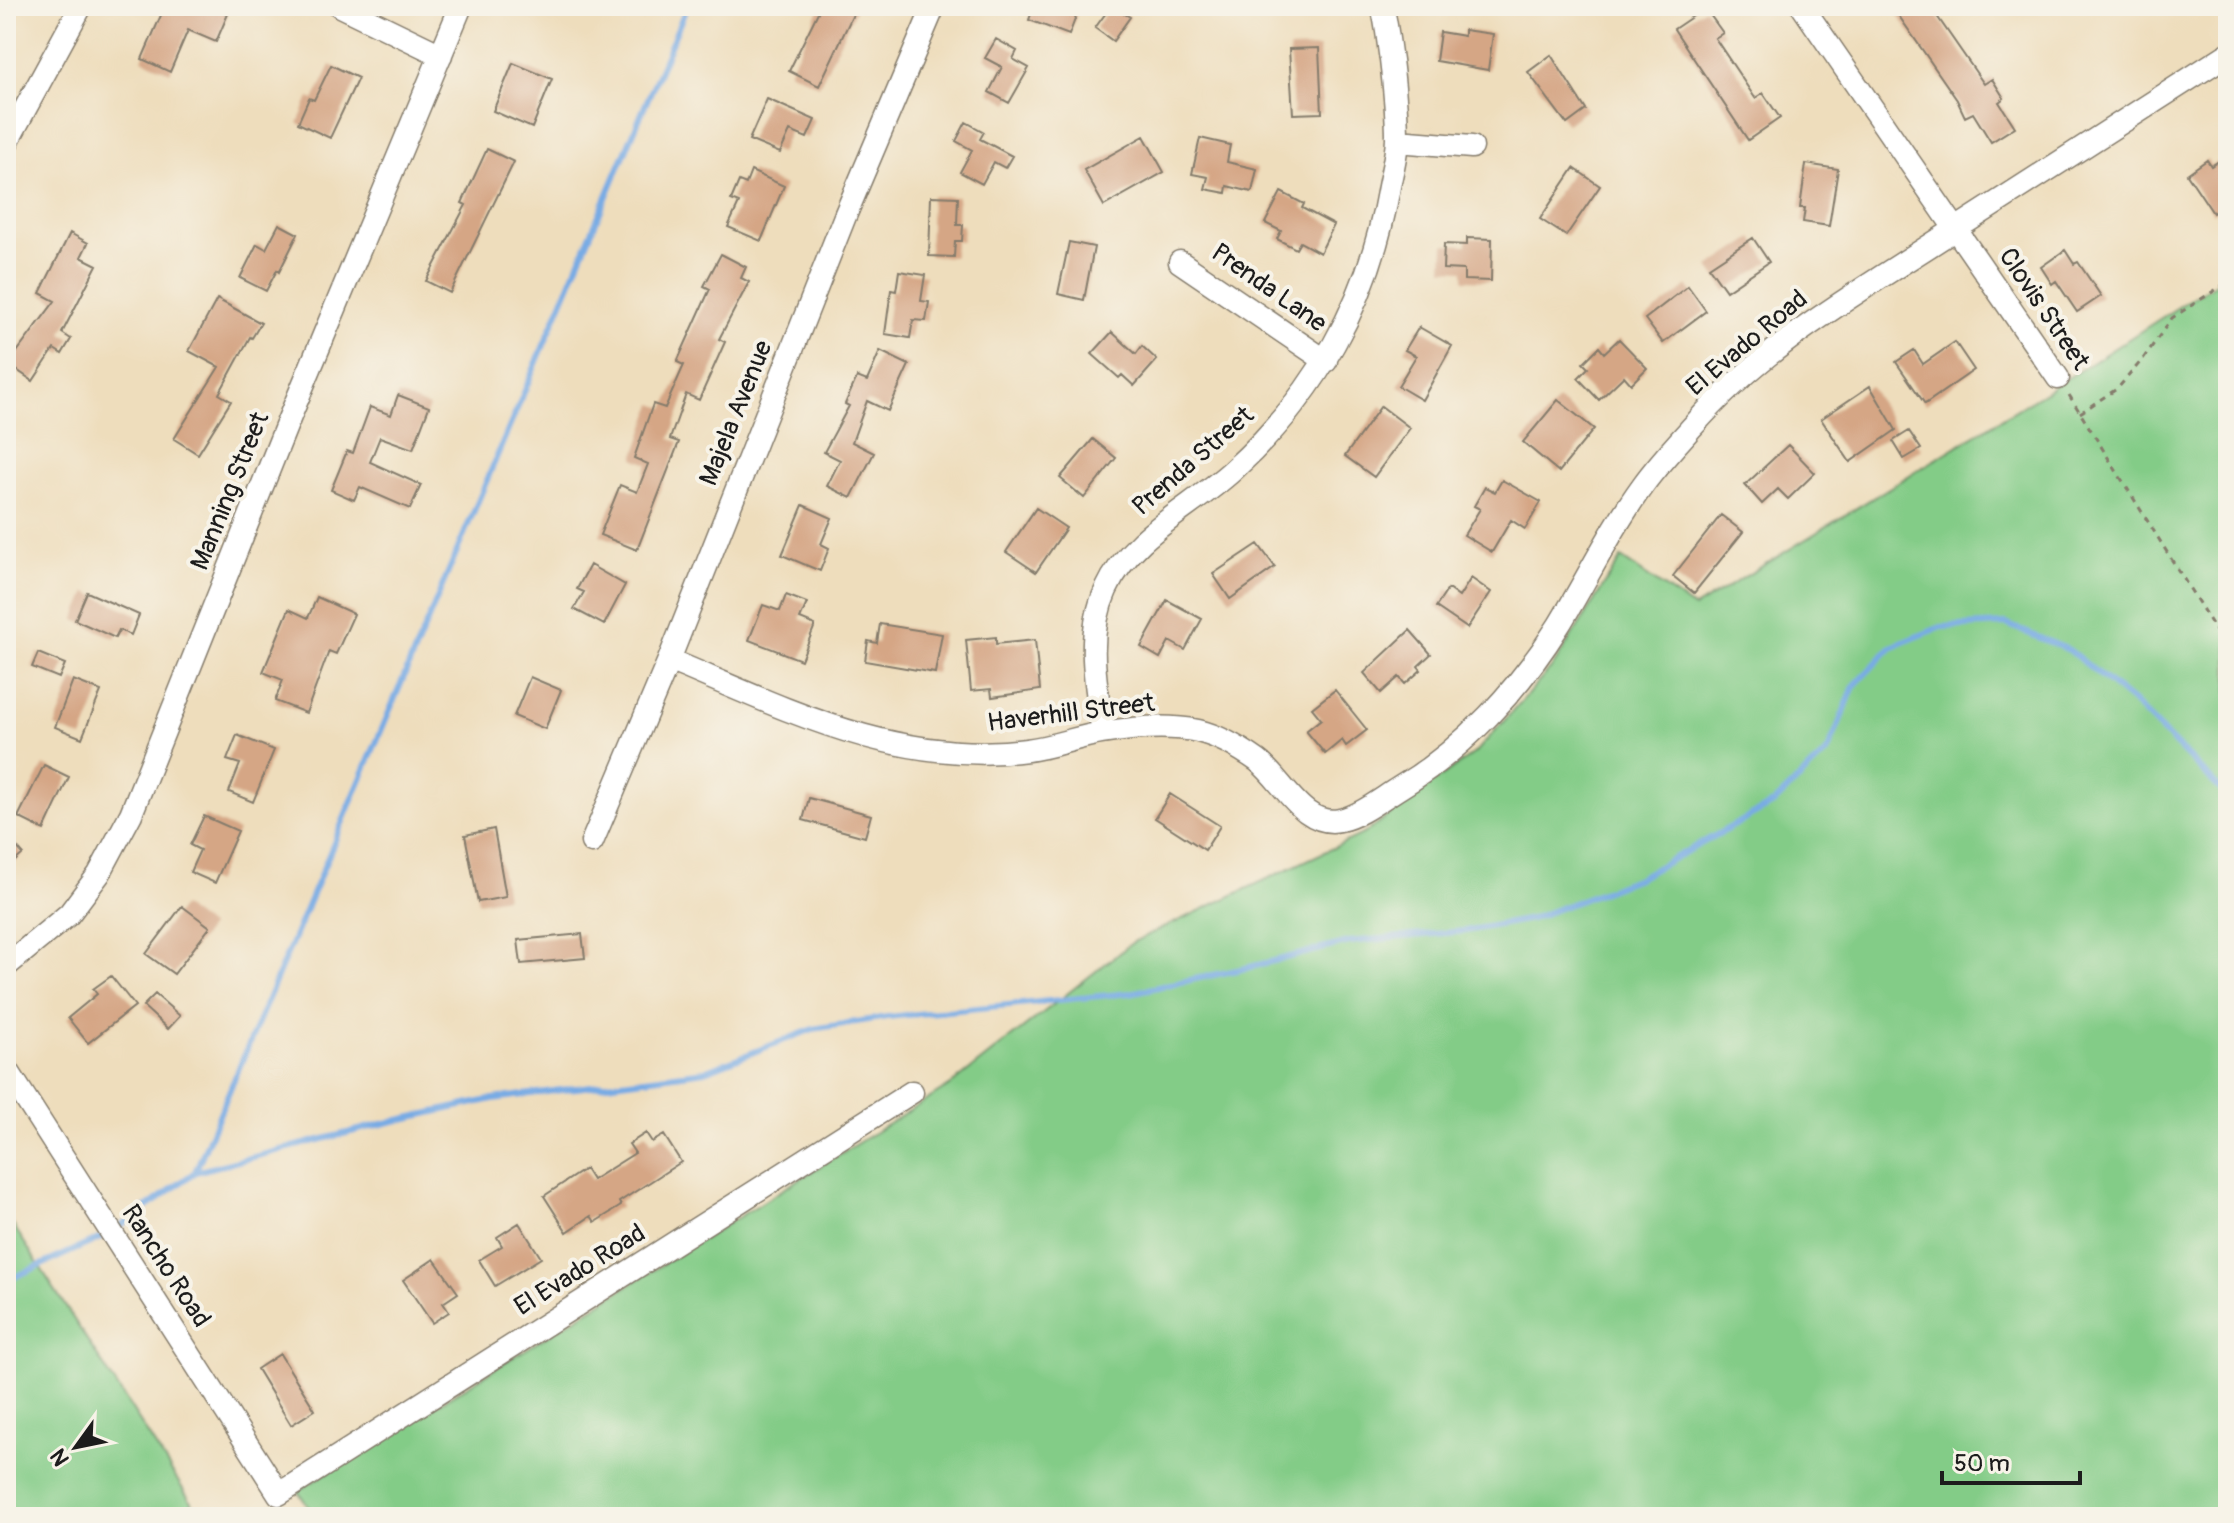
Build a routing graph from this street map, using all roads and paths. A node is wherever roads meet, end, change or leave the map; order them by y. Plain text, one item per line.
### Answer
1 (81, 6) edge
2 (340, 6) edge
3 (461, 6) edge
4 (934, 6) edge
5 (1382, 6) edge
6 (1802, 6) edge
7 (2228, 54) edge
8 (441, 55) junction
9 (1397, 141) junction
10 (6, 144) edge
11 (1472, 147) dead end
12 (1955, 229) junction
13 (1180, 262) dead end
14 (2228, 282) edge
15 (1326, 361) junction
16 (2058, 378) joint
17 (2080, 413) junction
18 (2228, 650) edge
19 (669, 660) junction
20 (1103, 732) junction
21 (1319, 820) joint
22 (592, 842) dead end
23 (6, 966) edge
24 (6, 1068) edge
25 (912, 1092) dead end
26 (279, 1494) joint

1 - 10 street
2 - 8 street
3 - 8 street, Manning Street
4 - 19 street, Majela Avenue
5 - 9 street, Prenda Street
6 - 12 street, Clovis Street
7 - 12 street, El Evado Road
8 - 23 street, Manning Street
9 - 11 street
9 - 15 street, Prenda Street
12 - 16 street, Clovis Street
12 - 21 street, El Evado Road
13 - 15 street, Prenda Lane
14 - 17 path
15 - 20 street, Prenda Street
16 - 17 path, Clovis Street
17 - 18 path, Clovis Street
19 - 20 street, Haverhill Street
19 - 22 street, Majela Avenue
20 - 21 street, Haverhill Street
24 - 26 street, Rancho Road
25 - 26 street, El Evado Road

